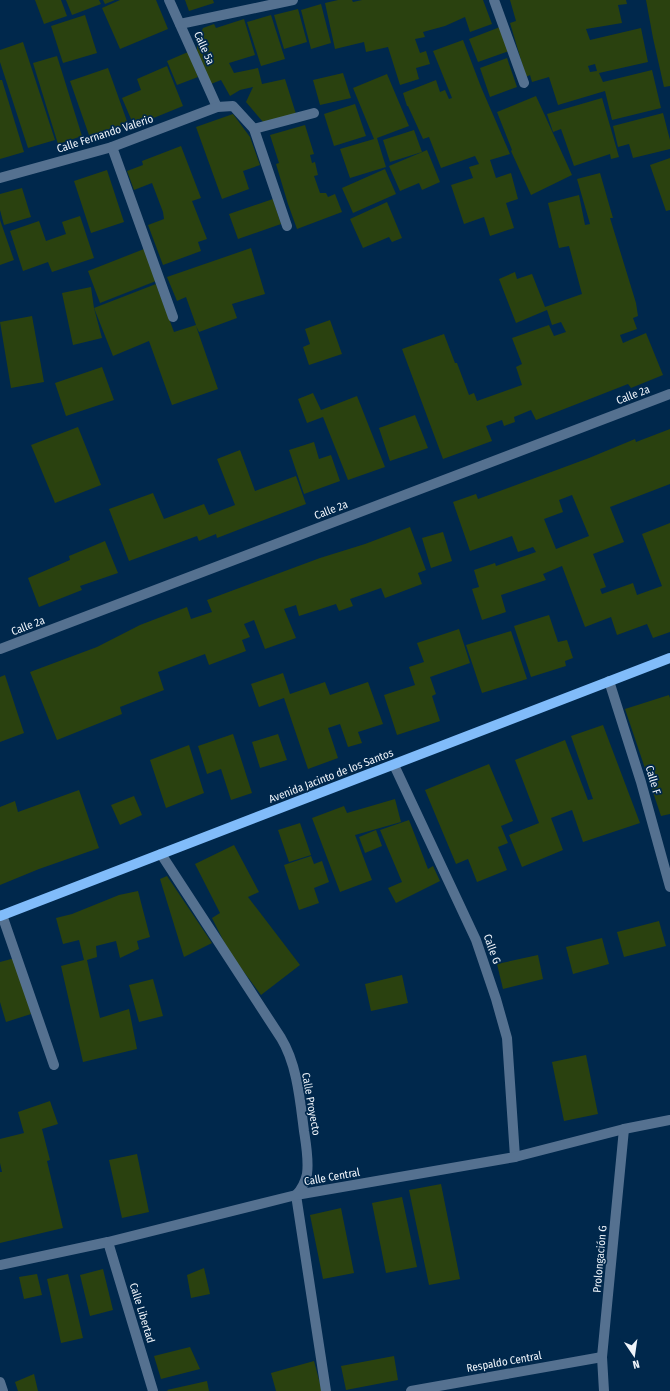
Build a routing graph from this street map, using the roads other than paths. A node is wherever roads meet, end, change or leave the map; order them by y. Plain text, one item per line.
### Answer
1 (169, 0) edge
2 (292, 0) edge
3 (494, 0) edge
4 (180, 24) junction
5 (524, 83) dead end
6 (217, 107) junction
7 (314, 113) dead end
8 (254, 129) junction
9 (112, 147) junction
10 (0, 178) edge
11 (287, 226) dead end
12 (173, 317) dead end
13 (670, 394) edge
14 (0, 649) edge
15 (670, 658) edge
16 (609, 681) junction
17 (394, 765) junction
18 (161, 854) junction
19 (670, 887) edge
20 (1, 916) edge
21 (54, 1065) dead end
22 (670, 1120) edge
23 (624, 1129) junction
24 (515, 1157) junction
25 (296, 1196) junction
26 (108, 1242) junction
27 (0, 1264) edge
28 (602, 1357) junction
29 (0, 1382) edge
30 (3, 1391) edge
31 (153, 1391) edge
32 (326, 1391) edge
33 (411, 1391) edge
34 (604, 1391) edge

1 - 4 street, Calle 5a
2 - 4 street
3 - 5 street
4 - 6 street, Calle 5a
6 - 8 street
6 - 9 street, Calle Fernando Valerio
7 - 8 street
8 - 11 street
9 - 10 street, Calle Fernando Valerio
9 - 12 street
13 - 14 street, Calle 2a
15 - 16 main road, Avenida Jacinto de los Santos
16 - 17 main road, Avenida Jacinto de los Santos
16 - 19 street, Calle F
17 - 18 main road, Avenida Jacinto de los Santos
17 - 24 street, Calle G
18 - 20 main road, Avenida Jacinto de los Santos
18 - 25 street, Calle Proyecto
20 - 21 street
22 - 23 street, Calle Central
23 - 24 street, Calle Central
23 - 28 street, Prolongación G
24 - 25 street, Calle Central
25 - 26 street, Calle Central
25 - 32 street
26 - 27 street, Calle Central
26 - 31 street, Calle Libertad
28 - 33 street, Respaldo Central
28 - 34 street, Prolongación G
29 - 30 street

